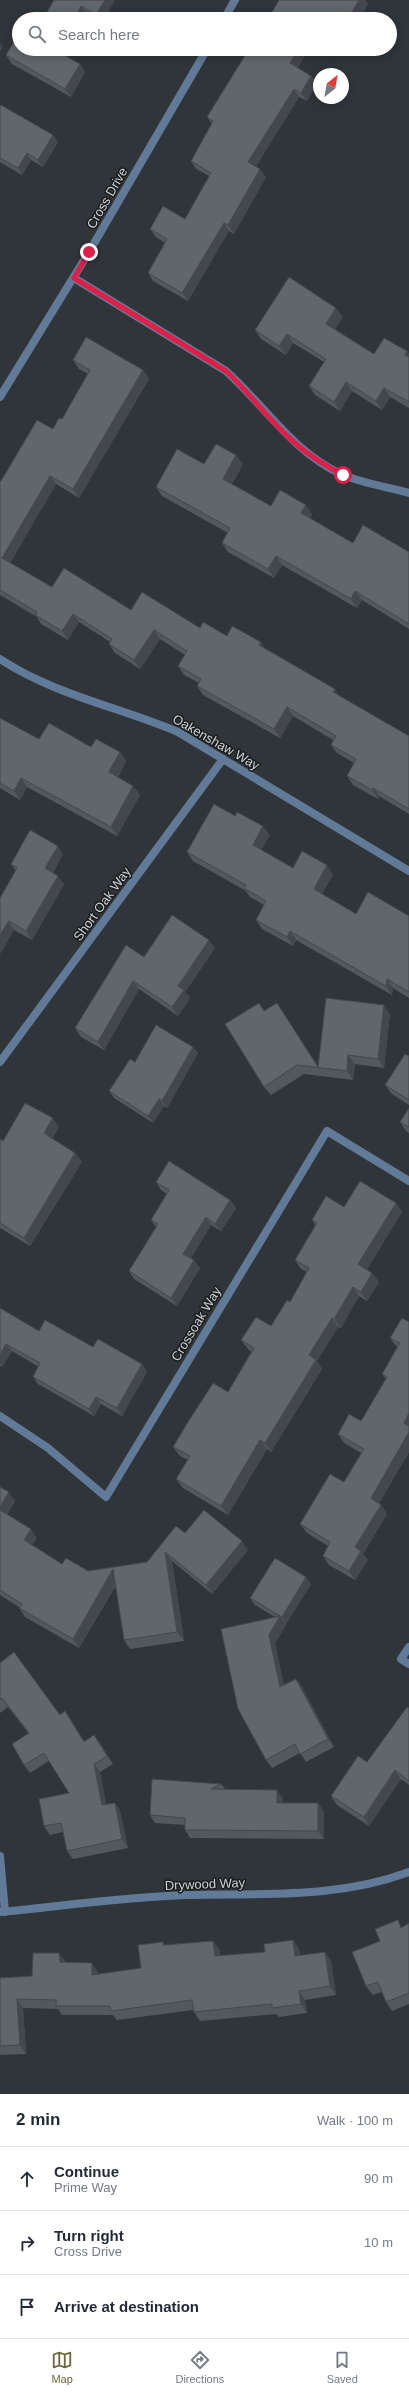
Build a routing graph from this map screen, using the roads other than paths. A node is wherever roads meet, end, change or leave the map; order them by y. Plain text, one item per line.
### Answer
1 (236, 0) edge
2 (228, 12) edge
3 (203, 56) edge
4 (74, 278) junction
5 (0, 397) edge
6 (409, 492) edge
7 (0, 659) edge
8 (223, 759) junction
9 (409, 871) edge
10 (0, 1062) edge
11 (409, 1181) edge
12 (0, 1416) edge
13 (409, 1647) edge
14 (409, 1664) edge
15 (0, 1856) edge
16 (409, 1872) edge
17 (2, 1912) edge

1 - 2 street
3 - 4 street, Cross Drive
4 - 5 street, Cross Drive
4 - 6 street
7 - 8 street, Oakenshaw Way
8 - 9 street, Oakenshaw Way
8 - 10 street, Short Oak Way
11 - 12 street, Crossoak Way
13 - 14 street
15 - 17 street
16 - 17 street, Drywood Way

